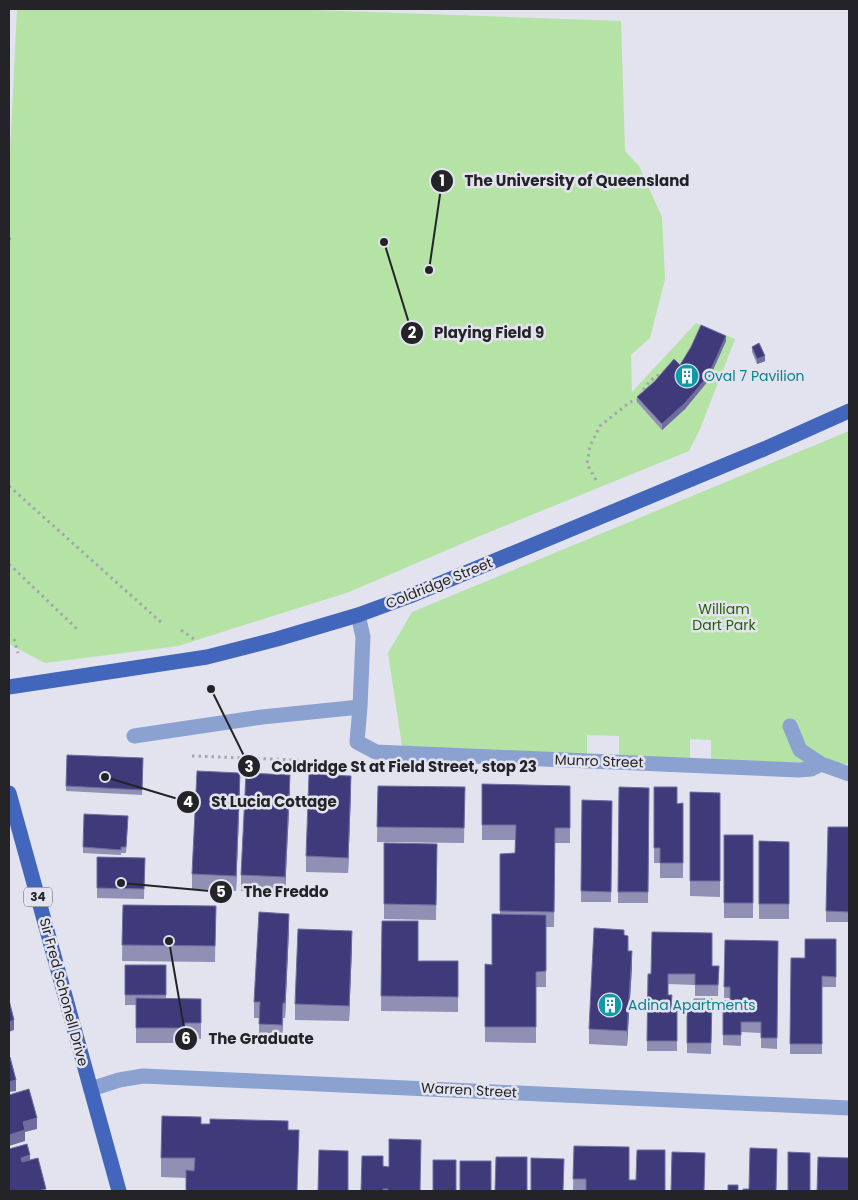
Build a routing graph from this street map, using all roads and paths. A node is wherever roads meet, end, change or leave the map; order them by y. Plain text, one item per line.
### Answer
1 (9, 238) edge
2 (14, 242) dead end
3 (668, 370) edge
4 (849, 412) edge
5 (596, 480) dead end
6 (9, 486) edge
7 (9, 564) edge
8 (358, 615) junction
9 (162, 624) dead end
10 (77, 629) dead end
11 (181, 630) dead end
12 (14, 639) dead end
13 (195, 640) dead end
14 (18, 653) dead end
15 (9, 687) edge
16 (360, 707) junction
17 (790, 726) dead end
18 (134, 736) dead end
19 (192, 756) dead end
20 (299, 760) dead end
21 (821, 764) junction
22 (849, 774) edge
23 (9, 793) edge
24 (91, 1089) junction
25 (849, 1108) edge
26 (119, 1191) edge

1 - 2 path
3 - 5 path
4 - 8 main road, Coldridge Street
6 - 9 path
7 - 10 path
8 - 15 main road, Coldridge Street
8 - 16 street
11 - 13 path
12 - 14 path
16 - 18 street
16 - 21 street, Munro Street
17 - 21 street
19 - 20 path
21 - 22 street
23 - 24 main road, Sir Fred Schonell Drive / 34
24 - 25 street, Warren Street
24 - 26 main road, Sir Fred Schonell Drive / 34

